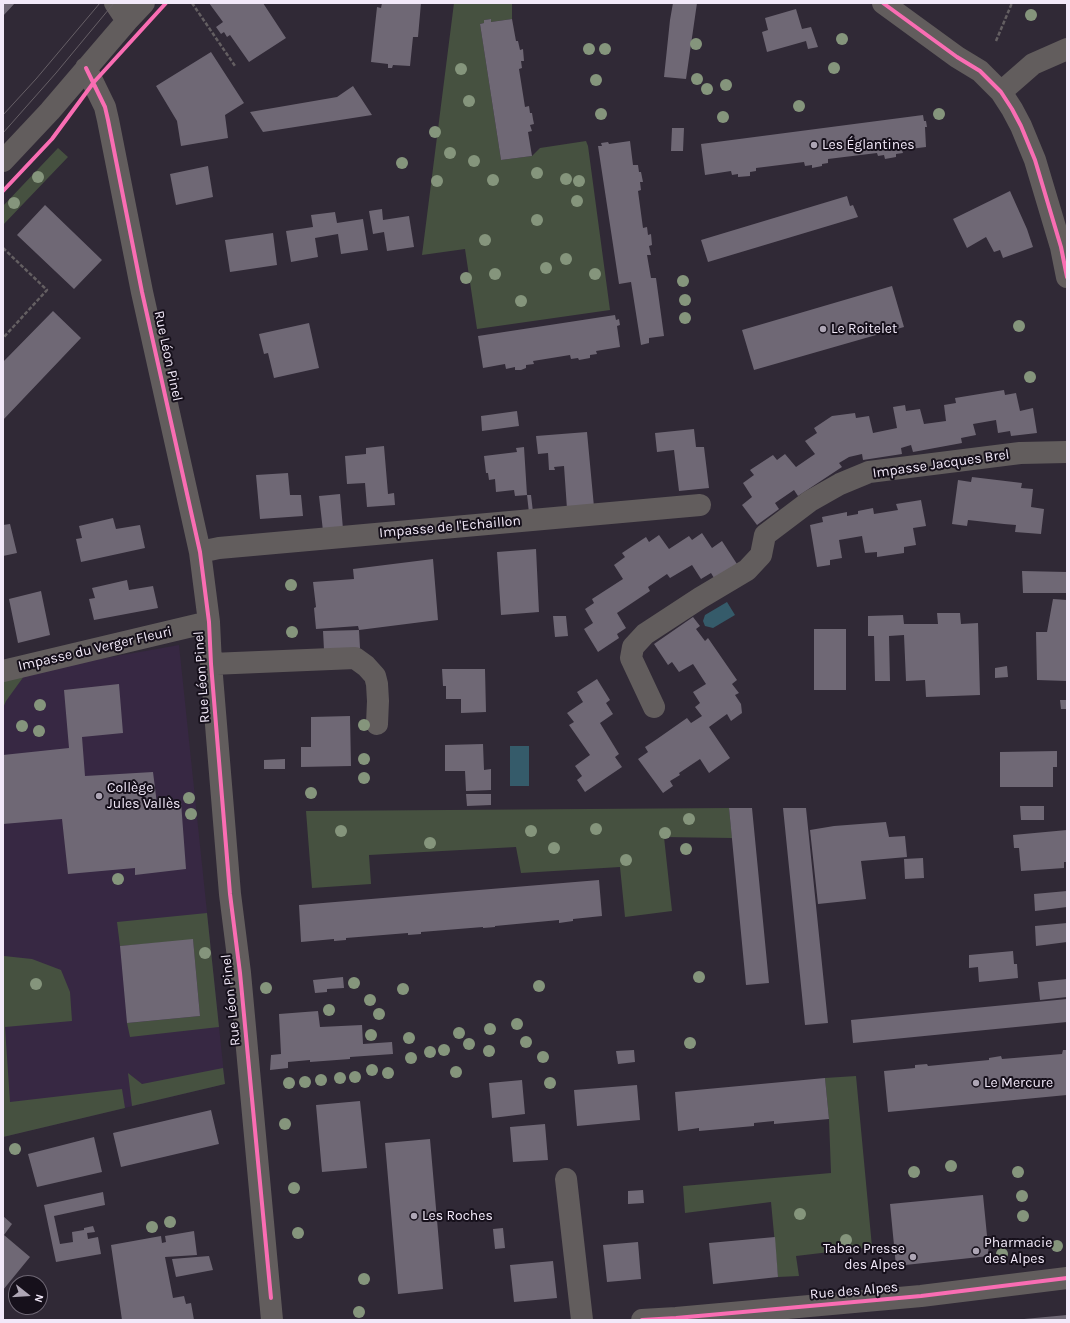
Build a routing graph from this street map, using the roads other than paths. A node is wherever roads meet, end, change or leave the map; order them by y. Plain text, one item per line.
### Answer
1 (144, 3) edge
2 (883, 3) edge
3 (121, 12) edge
4 (1067, 49) edge
5 (86, 68) junction
6 (1001, 92) junction
7 (3, 161) edge
8 (1067, 277) edge
9 (1067, 452) edge
10 (700, 505) dead end
11 (200, 552) junction
12 (209, 622) junction
13 (211, 664) junction
14 (3, 671) edge
15 (654, 707) dead end
16 (377, 724) dead end
17 (566, 1180) dead end
18 (1067, 1278) edge
19 (776, 1315) edge
20 (272, 1320) edge
21 (582, 1320) edge
22 (642, 1320) edge

1 - 3 street
2 - 6 street
3 - 5 street
4 - 6 street
5 - 7 street
5 - 11 street, Rue Léon Pinel
6 - 8 street
9 - 15 street, Impasse Jacques Brel
10 - 11 street, Impasse de l'Echaillon
11 - 12 street, Rue Léon Pinel
12 - 13 street, Rue Léon Pinel
12 - 14 street, Impasse du Verger Fleuri
13 - 16 street, Rue Léon Pinel
13 - 20 street, Rue Léon Pinel
17 - 21 street
18 - 19 street, Rue des Alpes
19 - 22 street, Rue des Alpes

